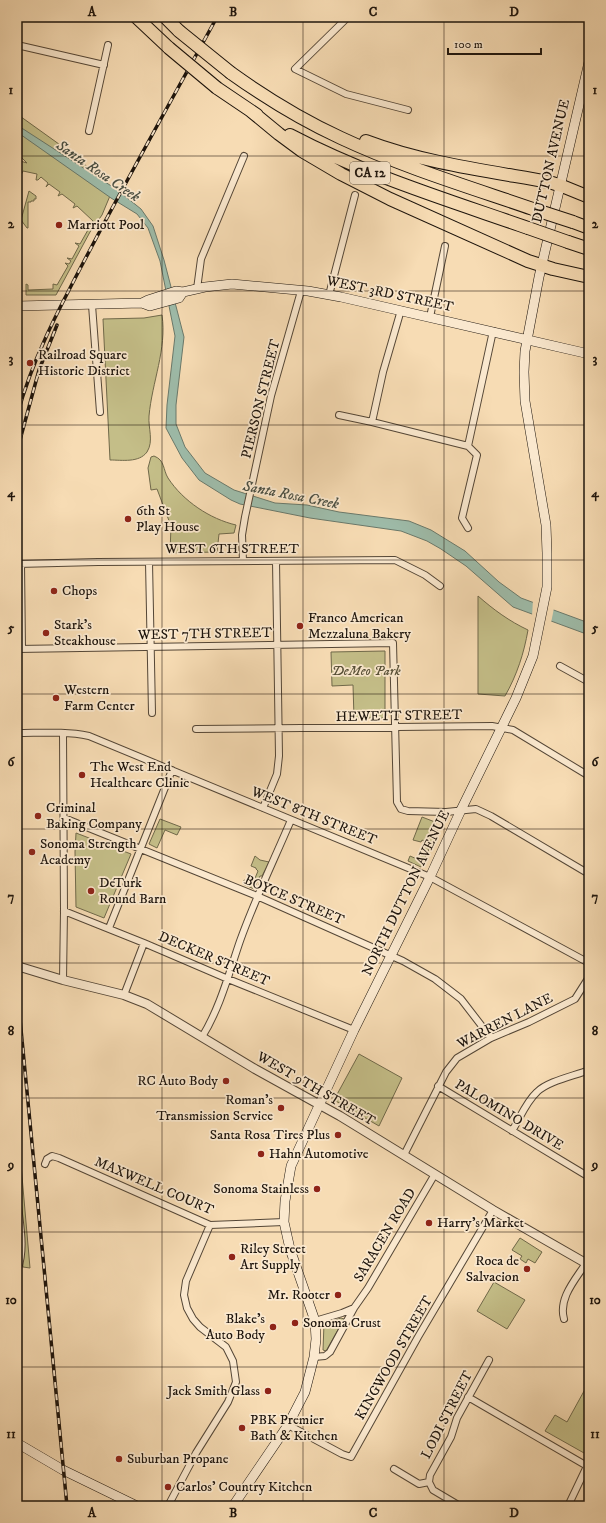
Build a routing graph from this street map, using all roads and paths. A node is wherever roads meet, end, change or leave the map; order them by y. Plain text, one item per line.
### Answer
1 (165, 17) edge
2 (169, 17) edge
3 (348, 17) edge
4 (138, 19) edge
5 (179, 31) junction
6 (17, 45) edge
7 (108, 45) dead end
8 (589, 62) edge
9 (104, 65) junction
10 (408, 110) dead end
11 (251, 111) junction
12 (297, 116) junction
13 (89, 131) dead end
14 (244, 156) dead end
15 (560, 185) junction
16 (355, 195) dead end
17 (589, 197) edge
18 (589, 228) edge
19 (445, 246) dead end
20 (589, 249) edge
21 (542, 266) junction
22 (589, 278) edge
23 (197, 289) junction
24 (301, 291) junction
25 (329, 295) junction
26 (92, 305) junction
27 (17, 306) edge
28 (401, 310) junction
29 (430, 317) junction
30 (493, 331) junction
31 (527, 339) junction
32 (589, 354) edge
33 (100, 412) dead end
34 (339, 415) dead end
35 (372, 422) junction
36 (468, 446) junction
37 (468, 528) dead end
38 (243, 561) junction
39 (276, 561) junction
40 (149, 562) junction
41 (19, 564) edge
42 (440, 586) dead end
43 (278, 645) junction
44 (150, 647) junction
45 (20, 649) edge
46 (560, 666) dead end
47 (589, 682) edge
48 (152, 713) dead end
49 (395, 728) junction
50 (501, 728) junction
51 (196, 729) dead end
52 (279, 729) junction
53 (17, 733) edge
54 (63, 733) junction
55 (172, 770) junction
56 (589, 776) edge
57 (263, 808) junction
58 (461, 810) junction
59 (64, 818) junction
60 (292, 820) junction
61 (140, 849) junction
62 (589, 874) edge
63 (430, 877) junction
64 (257, 896) junction
65 (64, 911) junction
66 (109, 928) junction
67 (144, 943) junction
68 (392, 955) junction
69 (589, 963) edge
70 (17, 966) edge
71 (589, 977) edge
72 (228, 979) junction
73 (63, 980) junction
74 (124, 995) junction
75 (354, 1030) junction
76 (202, 1038) junction
77 (491, 1038) junction
78 (589, 1070) edge
79 (438, 1086) junction
80 (319, 1104) junction
81 (512, 1131) junction
82 (404, 1155) junction
83 (45, 1164) dead end
84 (435, 1174) junction
85 (589, 1177) edge
86 (17, 1205) edge
87 (493, 1210) junction
88 (284, 1222) junction
89 (210, 1225) junction
90 (19, 1246) edge
91 (587, 1264) edge
92 (17, 1268) edge
93 (354, 1308) junction
94 (564, 1319) dead end
95 (315, 1321) junction
96 (314, 1356) junction
97 (489, 1360) dead end
98 (468, 1397) junction
99 (288, 1425) junction
100 (17, 1444) edge
101 (588, 1464) edge
102 (394, 1469) dead end
103 (429, 1482) junction
104 (137, 1506) edge
105 (168, 1506) edge
106 (233, 1506) edge
107 (460, 1506) edge
108 (568, 1506) edge

1 - 5 highway, CA 12
2 - 5 highway
3 - 10 street
4 - 11 highway, CA 12, bridge
5 - 12 highway, CA 12, bridge
6 - 9 street
7 - 9 street
8 - 15 main road, DUTTON AVENUE
9 - 13 street
11 - 20 highway, CA 12, bridge
11 - 21 highway
12 - 15 highway
12 - 18 highway, CA 12, bridge
14 - 23 street
15 - 17 highway
15 - 21 main road, DUTTON AVENUE
16 - 25 street
19 - 29 street
21 - 22 highway
21 - 31 main road, NORTH DUTTON AVENUE
23 - 24 main road, WEST 3RD STREET
23 - 26 main road, WEST 3RD STREET
24 - 25 main road, WEST 3RD STREET
24 - 38 street, PIERSON STREET
25 - 28 main road, WEST 3RD STREET
26 - 27 main road, WEST 3RD STREET
26 - 33 street
28 - 29 main road, WEST 3RD STREET
28 - 35 street
29 - 30 main road, WEST 3RD STREET
30 - 31 main road, WEST 3RD STREET
30 - 36 street
31 - 32 main road, WEST 3RD STREET
31 - 50 main road, NORTH DUTTON AVENUE
34 - 35 street
35 - 36 street
36 - 37 street
38 - 39 street, WEST 6TH STREET
38 - 40 street, WEST 6TH STREET
39 - 42 street, WEST 6TH STREET
39 - 43 street
40 - 41 street, WEST 6TH STREET
40 - 44 street
41 - 45 street
43 - 44 street, WEST 7TH STREET
43 - 49 street, WEST 7TH STREET
43 - 52 street
44 - 45 street, WEST 7TH STREET
44 - 48 street
46 - 47 street
49 - 50 street, HEWETT STREET
49 - 52 street, HEWETT STREET
49 - 58 street
50 - 56 street, HEWETT STREET
50 - 58 main road, NORTH DUTTON AVENUE
51 - 52 street, HEWETT STREET
52 - 57 street
53 - 54 street, WEST 8TH STREET
54 - 55 street, WEST 8TH STREET
54 - 59 street
55 - 57 street, WEST 8TH STREET
55 - 61 street
57 - 60 street, WEST 8TH STREET
58 - 62 street
58 - 63 main road, NORTH DUTTON AVENUE
59 - 61 street, BOYCE STREET
59 - 65 street
60 - 63 street, WEST 8TH STREET
60 - 64 street
61 - 64 street, BOYCE STREET
61 - 66 street
63 - 68 main road, NORTH DUTTON AVENUE
63 - 69 street, WEST 8TH STREET
64 - 68 street, BOYCE STREET
64 - 72 street
65 - 66 street, DECKER STREET
65 - 73 street
66 - 67 street, DECKER STREET
67 - 72 street, DECKER STREET
67 - 74 street
68 - 75 main road, NORTH DUTTON AVENUE
68 - 77 street, BOYCE STREET
70 - 73 street, WEST 9TH STREET
71 - 77 street, WARREN LANE
72 - 75 street, DECKER STREET
72 - 76 street
73 - 74 street, WEST 9TH STREET
74 - 76 street, WEST 9TH STREET
75 - 80 main road, NORTH DUTTON AVENUE
76 - 80 street, WEST 9TH STREET
77 - 79 street, WARREN LANE
78 - 81 street
79 - 81 street, PALOMINO DRIVE
79 - 82 street, WARREN LANE
80 - 82 street, WEST 9TH STREET
80 - 88 main road, NORTH DUTTON AVENUE
81 - 85 street, PALOMINO DRIVE
82 - 84 street, WEST 9TH STREET
83 - 89 street, MAXWELL COURT
84 - 87 street, WEST 9TH STREET
84 - 93 street, SARACEN ROAD
86 - 90 street
87 - 91 street, WEST 9TH STREET
87 - 99 street, KINGWOOD STREET
88 - 89 street, MAXWELL COURT
88 - 95 main road, NORTH DUTTON AVENUE
89 - 105 street
90 - 92 street
91 - 94 street
93 - 95 street
93 - 96 street, SARACEN ROAD
95 - 96 main road, NORTH DUTTON AVENUE
96 - 99 main road, NORTH DUTTON AVENUE
97 - 98 street, LODI STREET
98 - 101 street
98 - 103 street, LODI STREET
99 - 106 main road, NORTH DUTTON AVENUE
100 - 104 main road
101 - 108 street
102 - 103 street, LODI STREET
103 - 107 street, LODI STREET

